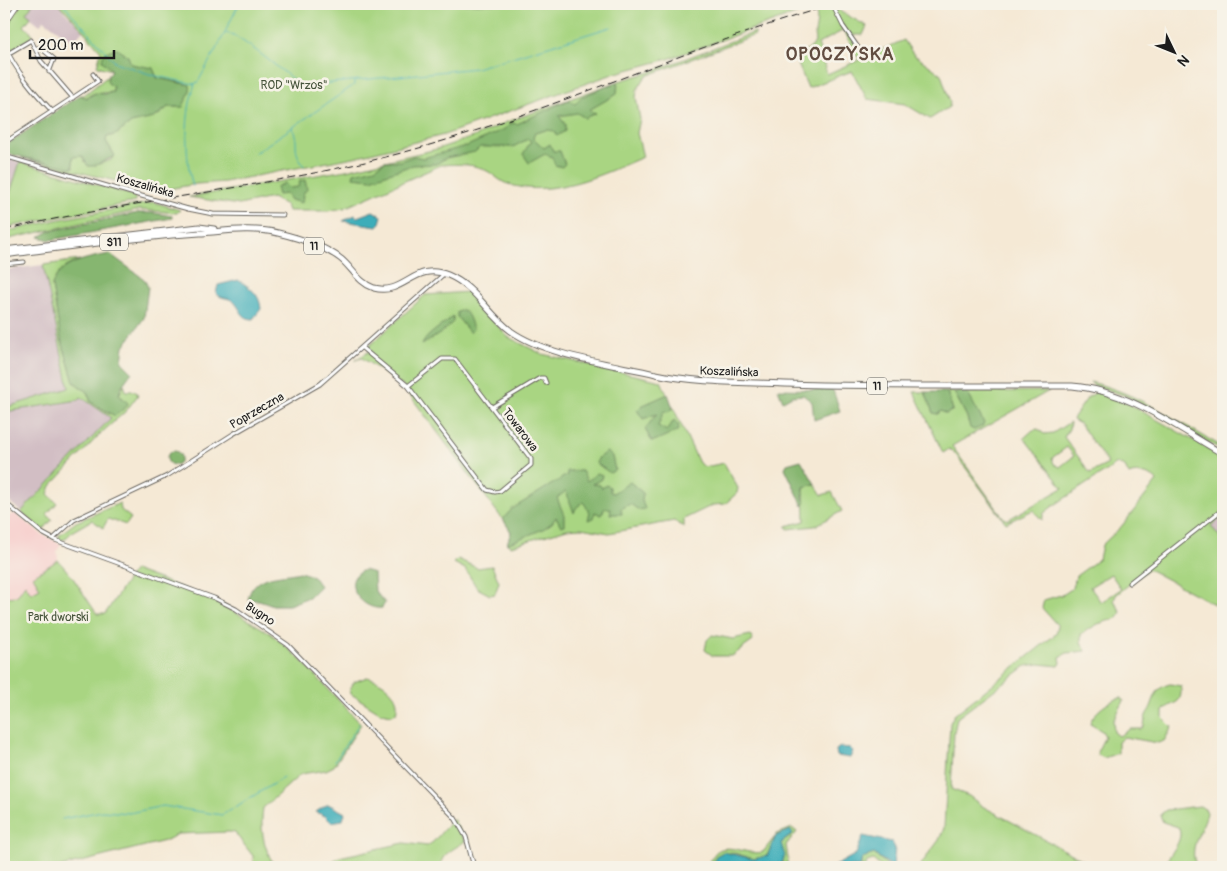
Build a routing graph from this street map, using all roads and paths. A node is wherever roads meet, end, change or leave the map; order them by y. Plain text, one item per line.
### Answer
1 (18, 4) edge
2 (832, 4) edge
3 (6, 18) edge
4 (4, 25) edge
5 (4, 44) edge
6 (35, 48) junction
7 (6, 54) edge
8 (864, 56) dead end
9 (49, 72) junction
10 (93, 74) dead end
11 (73, 98) junction
12 (52, 112) junction
13 (4, 143) edge
14 (4, 156) edge
15 (283, 215) dead end
16 (199, 227) joint
17 (224, 231) junction
18 (4, 250) edge
19 (4, 255) edge
20 (24, 262) dead end
21 (4, 264) edge
22 (444, 274) junction
23 (362, 348) junction
24 (546, 383) dead end
25 (408, 386) junction
26 (492, 406) junction
27 (1223, 454) edge
28 (4, 502) edge
29 (1223, 509) edge
30 (53, 539) junction
31 (1129, 582) dead end
32 (474, 867) edge

1 - 3 main road
2 - 8 street
3 - 4 main road
5 - 7 street
6 - 7 street
6 - 9 street
6 - 9 street
7 - 12 street
9 - 11 street
10 - 11 street
11 - 12 street
12 - 13 street
14 - 15 street, Koszalińska, bridge
16 - 17 highway, 11
16 - 18 highway, S11
17 - 19 highway, S11
17 - 22 highway, 11
20 - 21 street
22 - 23 street, Poprzeczna
22 - 27 highway, Koszalińska / 11
23 - 25 street
23 - 30 street, Poprzeczna
24 - 26 street, Towarowa
25 - 26 street, Towarowa
25 - 26 street, Towarowa
28 - 30 street, Bugno
29 - 31 street
30 - 32 street, Bugno

